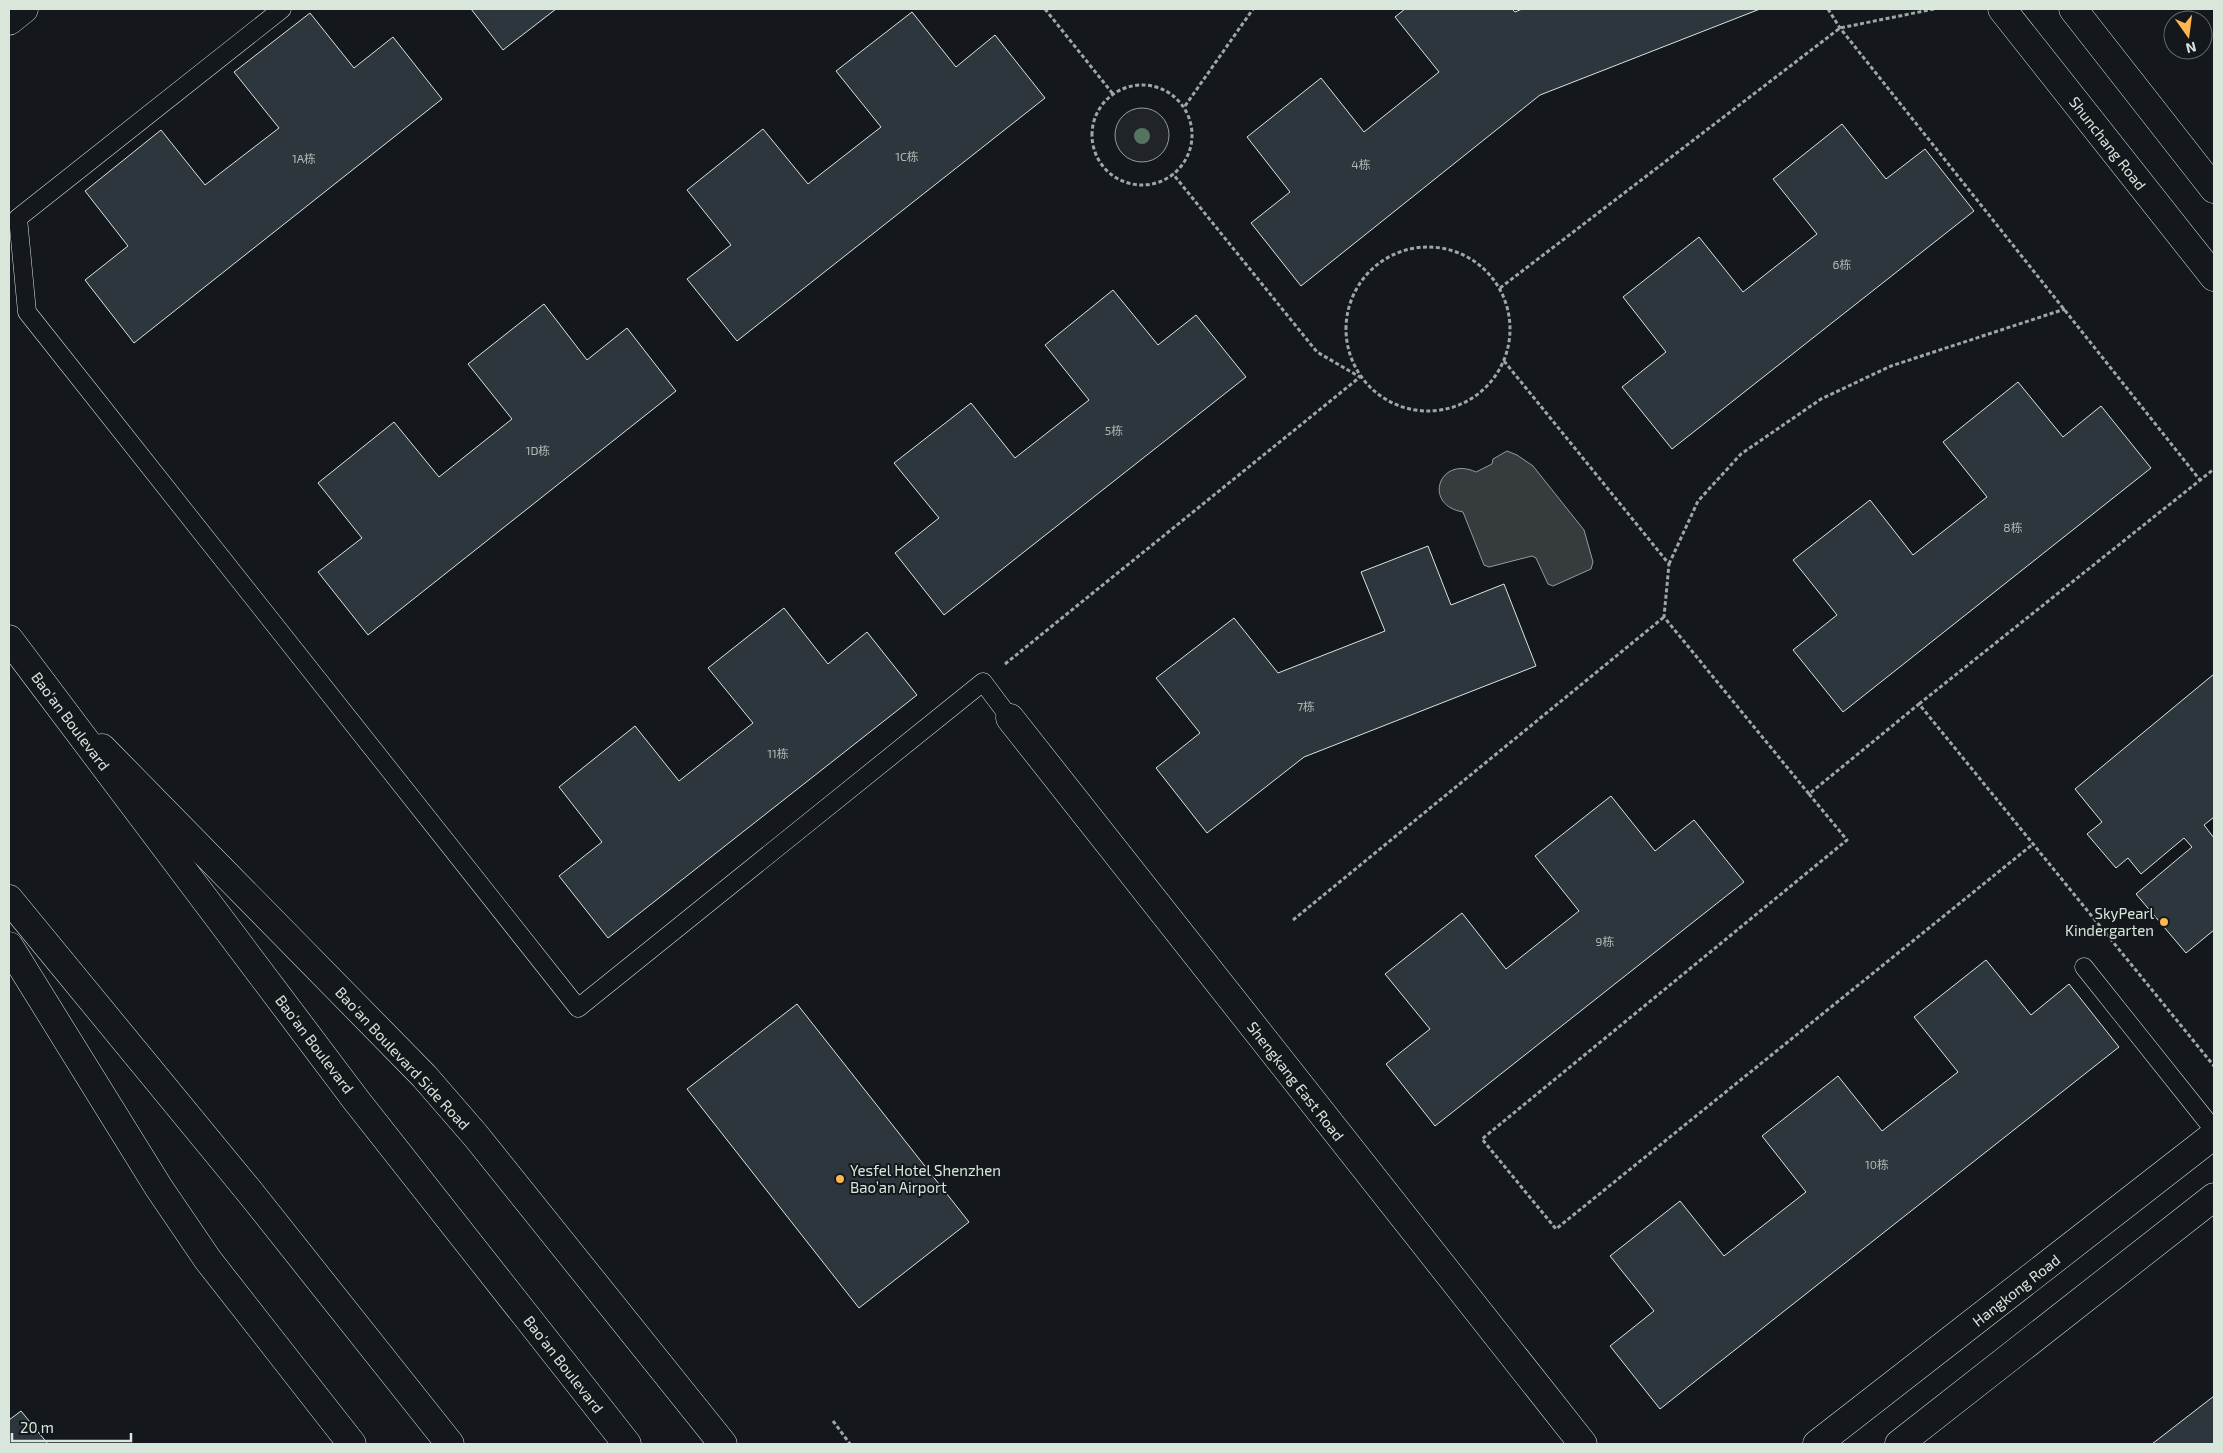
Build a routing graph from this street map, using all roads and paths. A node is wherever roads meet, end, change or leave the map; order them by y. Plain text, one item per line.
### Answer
1 (24, 9) edge
2 (282, 9) edge
3 (1044, 9) edge
4 (1253, 9) edge
5 (1828, 9) edge
6 (1934, 9) edge
7 (2002, 9) edge
8 (2073, 9) edge
9 (9, 21) edge
10 (1840, 28) junction
11 (1113, 94) junction
12 (1184, 106) junction
13 (1173, 174) junction
14 (2214, 188) edge
15 (2214, 278) edge
16 (1500, 288) junction
17 (2064, 309) junction
18 (1504, 361) junction
19 (1360, 377) junction
20 (2214, 469) edge
21 (2200, 480) junction
22 (1668, 564) junction
23 (1664, 617) junction
24 (9, 639) edge
25 (983, 682) junction
26 (54, 698) junction
27 (1919, 704) junction
28 (1010, 718) joint
29 (1808, 794) junction
30 (2032, 844) junction
31 (9, 899) edge
32 (1293, 920) dead end
33 (9, 946) edge
34 (2084, 967) dead end
35 (2214, 1066) edge
36 (2214, 1130) edge
37 (2214, 1135) edge
38 (2214, 1197) edge
39 (833, 1421) dead end
40 (352, 1444) edge
41 (450, 1444) edge
42 (627, 1444) edge
43 (723, 1444) edge
44 (850, 1444) edge
45 (1583, 1444) edge
46 (1817, 1444) edge
47 (1899, 1444) edge

1 - 9 main road
2 - 25 lane
3 - 11 path
4 - 12 path
5 - 10 path
6 - 10 path
7 - 15 main road, Shunchang Road
8 - 14 main road
10 - 16 path
10 - 17 path
11 - 12 path
11 - 13 path
12 - 13 path
13 - 19 path
16 - 18 path
16 - 19 path
17 - 21 path
17 - 22 path
18 - 19 path
18 - 22 path
19 - 25 path
20 - 21 path
21 - 27 path
22 - 23 path
23 - 29 path
23 - 32 path
24 - 26 main road, Bao'an Boulevard
25 - 28 lane
26 - 42 main road, Bao'an Boulevard
26 - 43 main road, Bao'an Boulevard Side Road
27 - 29 path
27 - 30 path
28 - 45 main road, Shengkang East Road
29 - 30 path
30 - 35 path
31 - 41 main road
33 - 40 main road
34 - 36 lane
37 - 46 main road, Hangkong Road
38 - 47 main road
39 - 44 path

